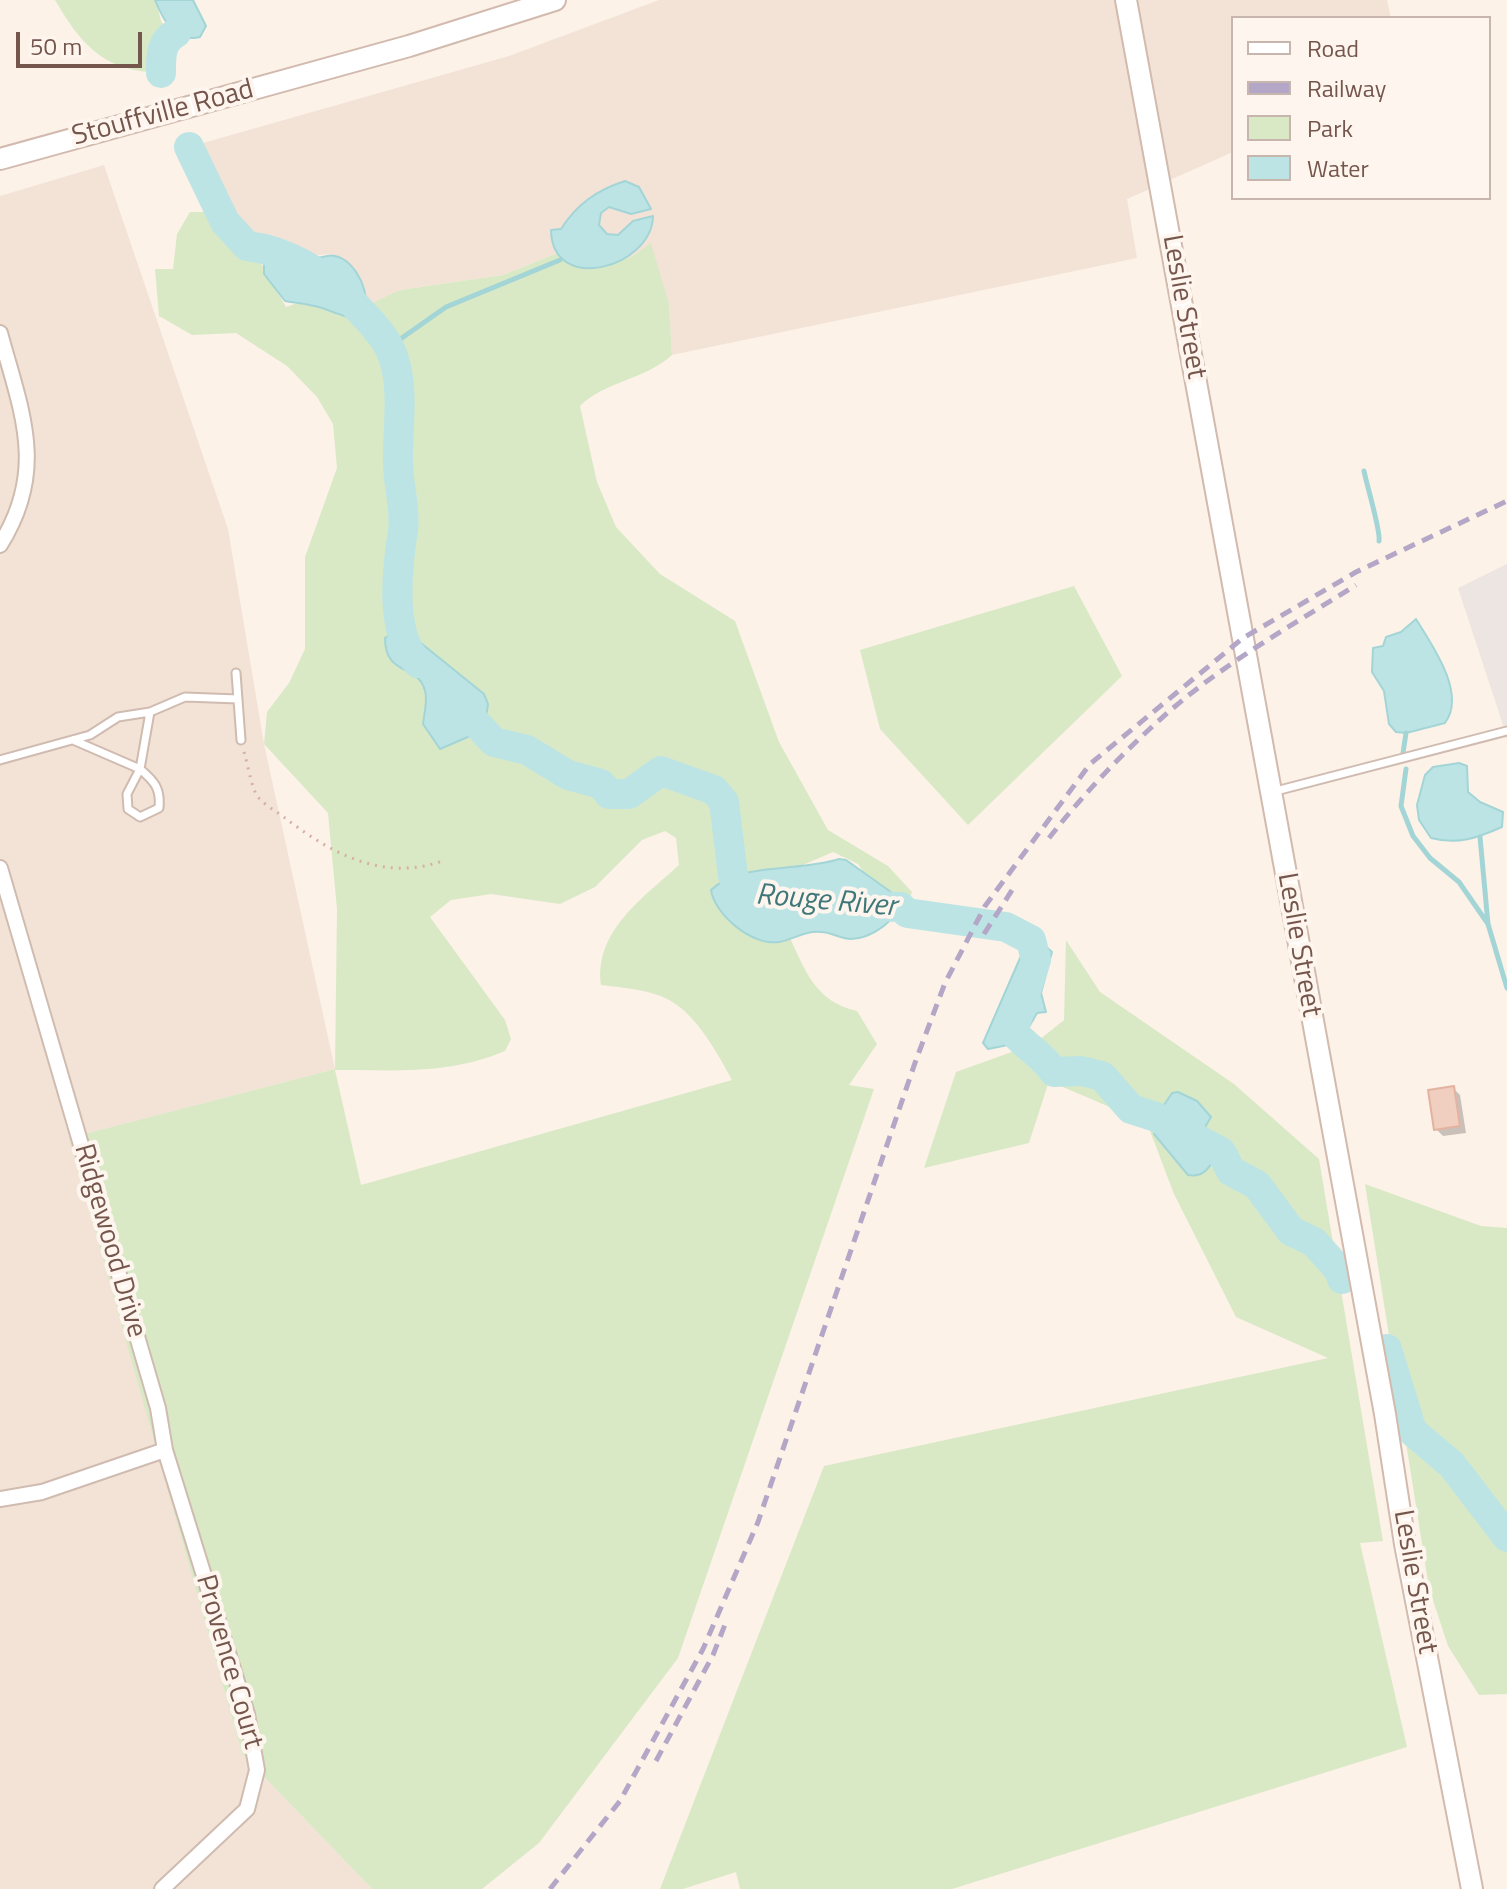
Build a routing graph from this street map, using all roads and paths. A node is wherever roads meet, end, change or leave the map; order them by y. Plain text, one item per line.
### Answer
1 (555, 0) edge
2 (1126, 0) edge
3 (0, 159) edge
4 (0, 333) edge
5 (0, 545) edge
6 (236, 673) dead end
7 (238, 699) junction
8 (150, 712) junction
9 (1507, 731) edge
10 (71, 740) junction
11 (241, 740) joint
12 (0, 760) edge
13 (140, 769) junction
14 (1270, 792) junction
15 (445, 860) dead end
16 (0, 868) edge
17 (165, 1450) junction
18 (0, 1499) edge
19 (162, 1889) edge
20 (1472, 1889) edge

1 - 3 street, Stouffville Road
2 - 14 street, Leslie Street
4 - 5 street
6 - 7 lane
7 - 8 lane
7 - 11 lane
8 - 10 lane
8 - 13 lane
9 - 14 lane
10 - 12 lane
10 - 13 lane
11 - 15 path
13 - 13 lane
14 - 20 street, Leslie Street
16 - 17 street, Ridgewood Drive
17 - 18 street
17 - 19 street, Provence Court

